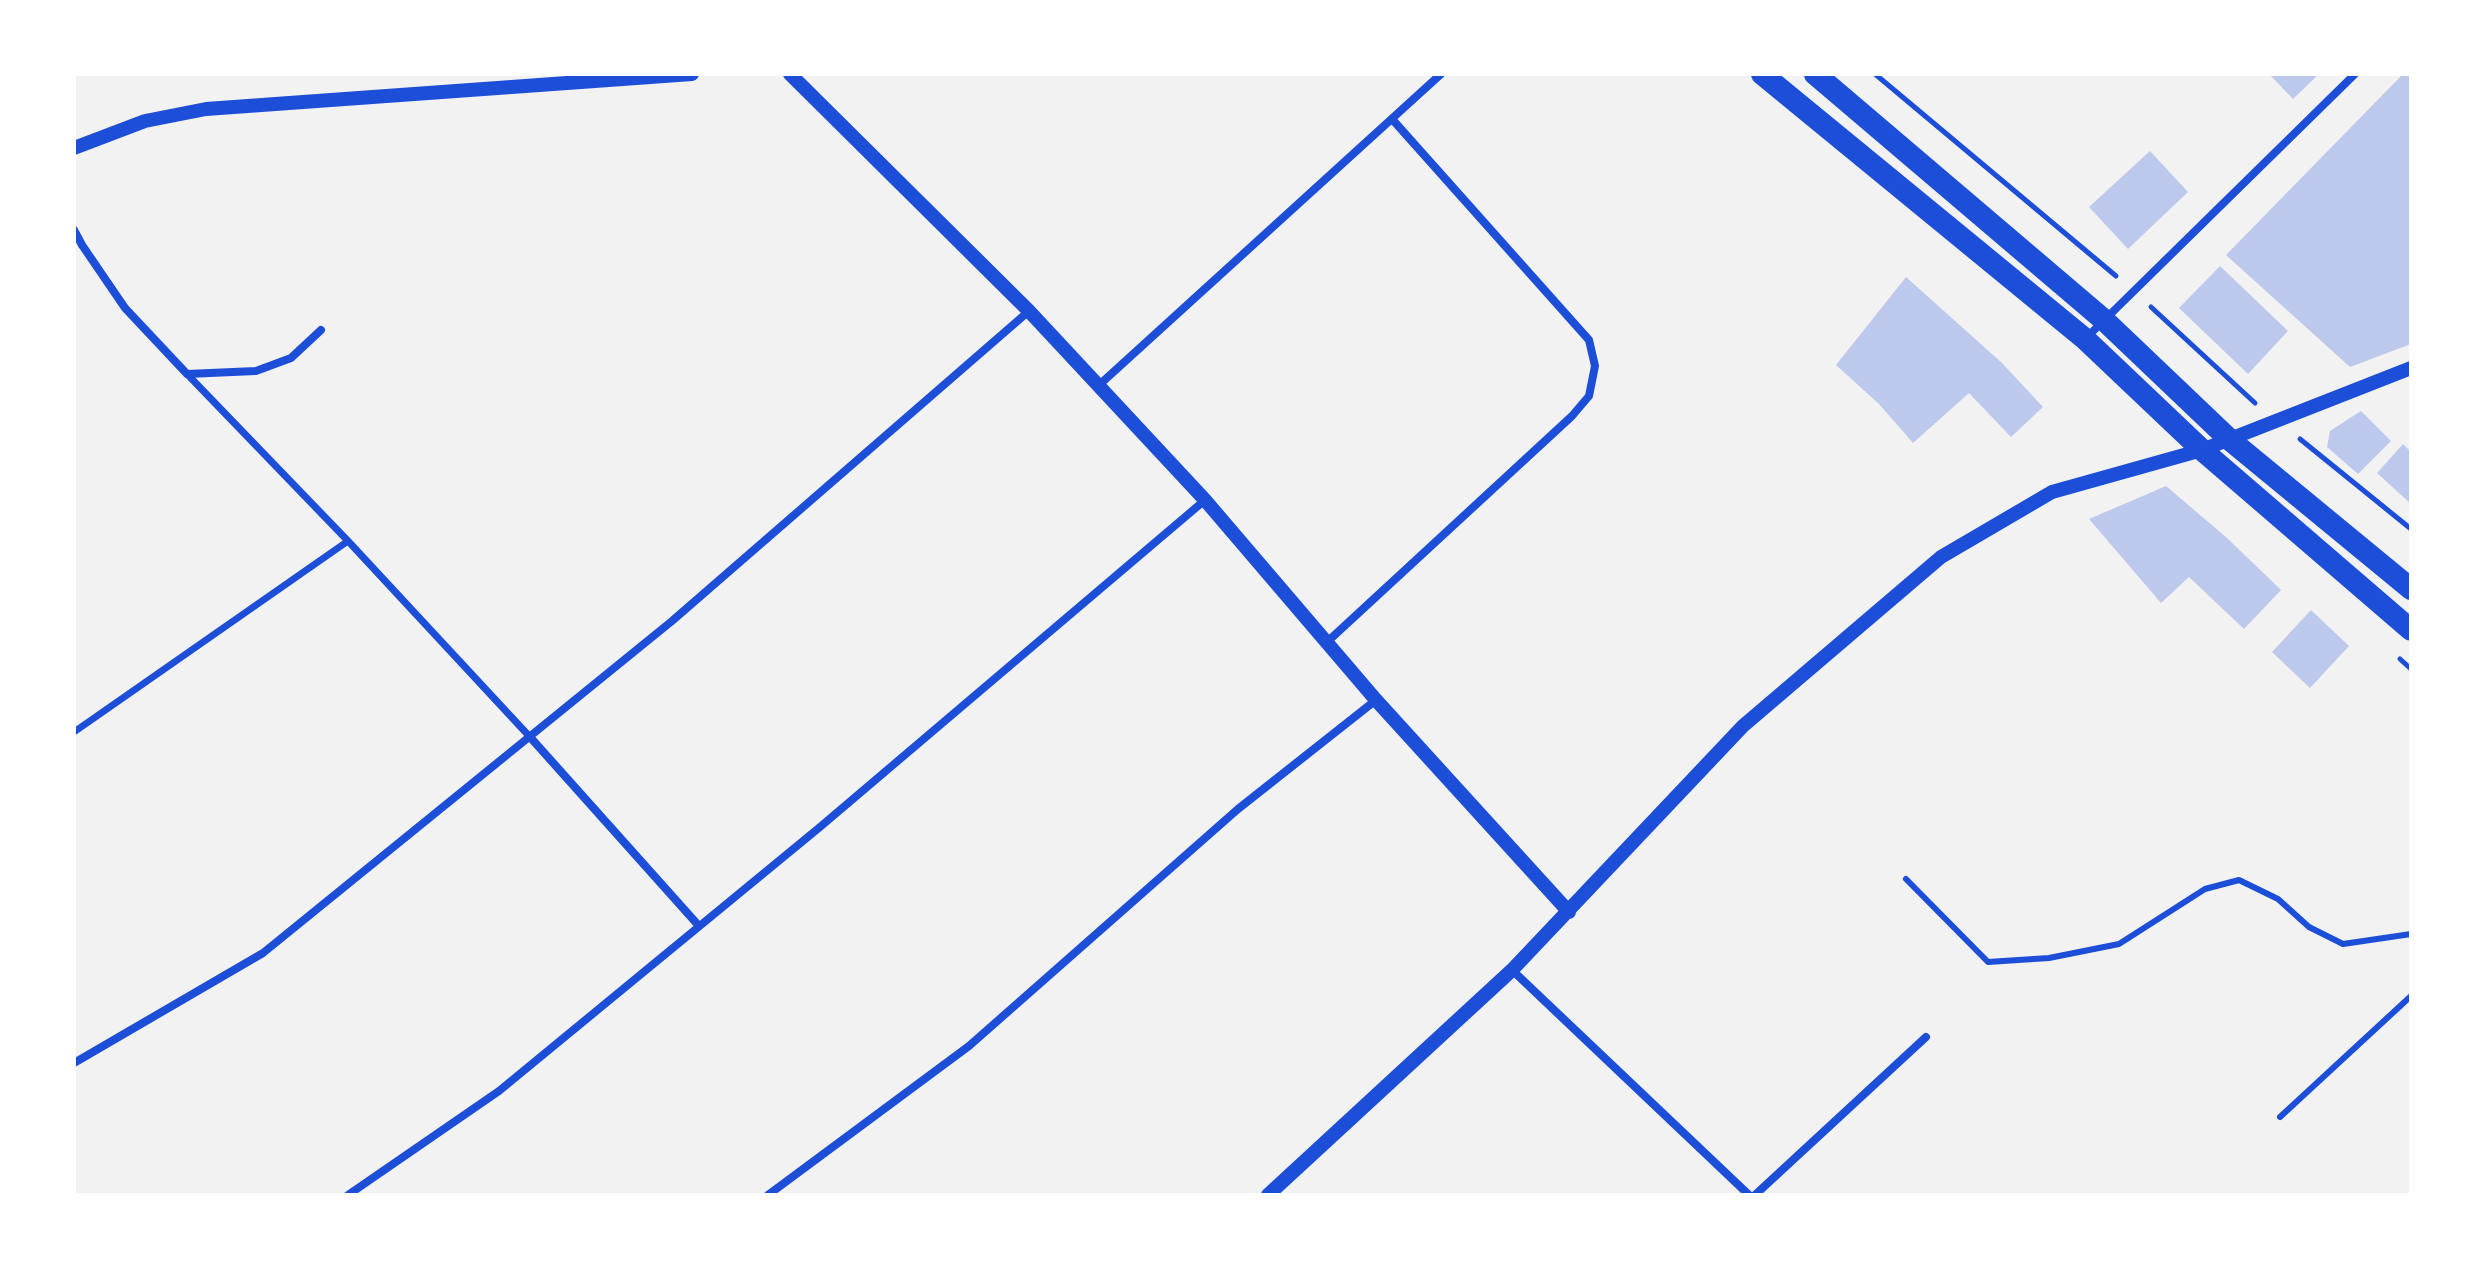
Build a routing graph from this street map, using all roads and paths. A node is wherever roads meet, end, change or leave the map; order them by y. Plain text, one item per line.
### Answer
1 (692, 74) edge
2 (790, 74) edge
3 (1441, 74) edge
4 (1762, 74) edge
5 (1815, 74) edge
6 (1875, 74) edge
7 (2355, 74) edge
8 (1392, 119) junction
9 (74, 148) edge
10 (74, 230) edge
11 (2133, 290) junction
12 (1029, 311) junction
13 (2104, 320) junction
14 (321, 330) dead end
15 (2085, 339) junction
16 (2411, 368) edge
17 (187, 374) junction
18 (1098, 386) junction
19 (2276, 422) junction
20 (2230, 440) junction
21 (2202, 450) junction
22 (1205, 500) junction
23 (2411, 529) edge
24 (348, 541) junction
25 (2411, 589) edge
26 (2411, 630) edge
27 (1326, 643) junction
28 (1376, 700) junction
29 (74, 732) edge
30 (530, 737) junction
31 (1906, 879) dead end
32 (1569, 912) junction
33 (699, 926) junction
34 (2411, 934) edge
35 (1512, 970) junction
36 (2411, 996) edge
37 (1926, 1037) dead end
38 (74, 1063) edge
39 (2280, 1117) dead end
40 (348, 1195) edge
41 (768, 1195) edge
42 (1268, 1195) edge
43 (1752, 1195) edge

1 - 9 street
2 - 12 street
3 - 8 street
4 - 15 highway
5 - 13 highway
6 - 11 path
7 - 11 street
8 - 18 street
8 - 27 street
10 - 17 street
11 - 13 street
11 - 19 path
12 - 18 street
12 - 30 street
13 - 15 street
13 - 20 highway
14 - 17 street
15 - 21 highway
16 - 19 street
17 - 24 street
18 - 22 street
19 - 20 street
19 - 23 path
20 - 21 street
20 - 25 highway
21 - 26 highway
21 - 32 street
22 - 27 street
22 - 33 street
24 - 29 street
24 - 30 street
27 - 28 street
28 - 32 street
28 - 41 street
30 - 33 street
30 - 38 street
31 - 34 lane
32 - 35 street
33 - 40 street
35 - 42 street
35 - 43 street
36 - 39 lane
37 - 43 street

